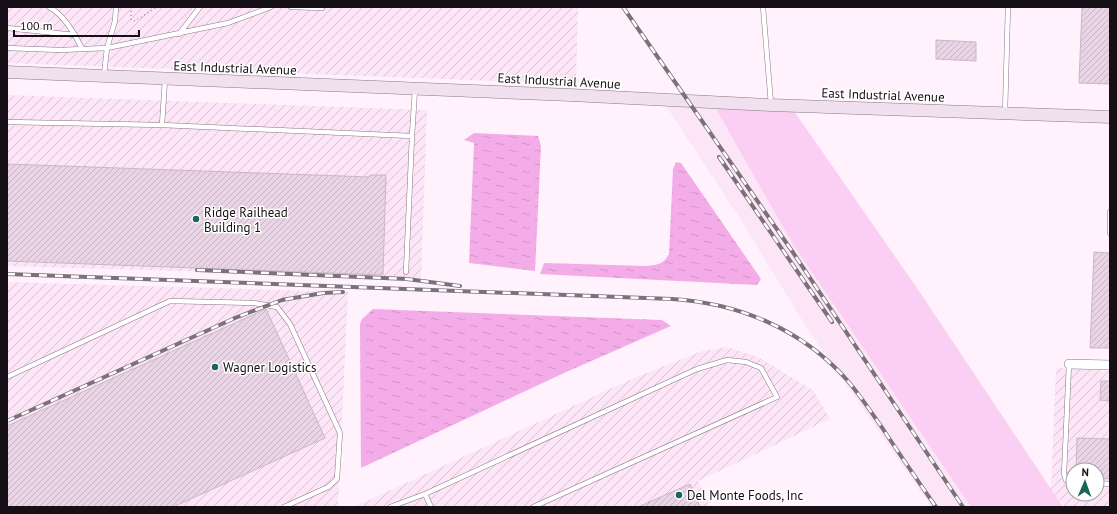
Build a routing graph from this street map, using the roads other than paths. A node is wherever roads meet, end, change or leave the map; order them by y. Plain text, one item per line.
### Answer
1 (49, 7) edge
2 (116, 7) edge
3 (200, 7) edge
4 (270, 7) edge
5 (291, 7) edge
6 (763, 7) edge
7 (1008, 7) edge
8 (322, 8) dead end
9 (7, 28) edge
10 (179, 34) junction
11 (75, 35) junction
12 (7, 48) edge
13 (107, 48) junction
14 (82, 49) junction
15 (7, 72) edge
16 (104, 77) junction
17 (165, 80) junction
18 (415, 89) junction
19 (771, 105) junction
20 (1005, 113) junction
21 (1110, 117) edge
22 (7, 122) edge
23 (162, 125) junction
24 (412, 136) junction
25 (1110, 212) edge
26 (1110, 233) edge
27 (406, 272) dead end
28 (1069, 364) joint
29 (1110, 365) edge
30 (7, 376) edge
31 (1065, 477) edge
32 (425, 494) junction
33 (284, 507) edge
34 (390, 507) edge
35 (431, 507) edge
36 (533, 507) edge

1 - 11 lane
2 - 13 lane
3 - 10 lane
4 - 10 lane
5 - 8 lane
6 - 19 lane
7 - 20 lane
9 - 11 lane
10 - 13 lane
11 - 14 lane
12 - 14 lane
13 - 14 lane
13 - 16 lane
15 - 16 street, East Industrial Avenue
16 - 17 street, East Industrial Avenue
17 - 18 street, East Industrial Avenue
17 - 23 lane
18 - 19 street, East Industrial Avenue
18 - 24 lane
19 - 20 street, East Industrial Avenue
20 - 21 street, East Industrial Avenue
22 - 23 lane
23 - 24 lane
24 - 27 lane
25 - 26 lane
28 - 29 street
28 - 31 lane
30 - 33 lane
32 - 34 lane
32 - 35 lane
32 - 36 lane

